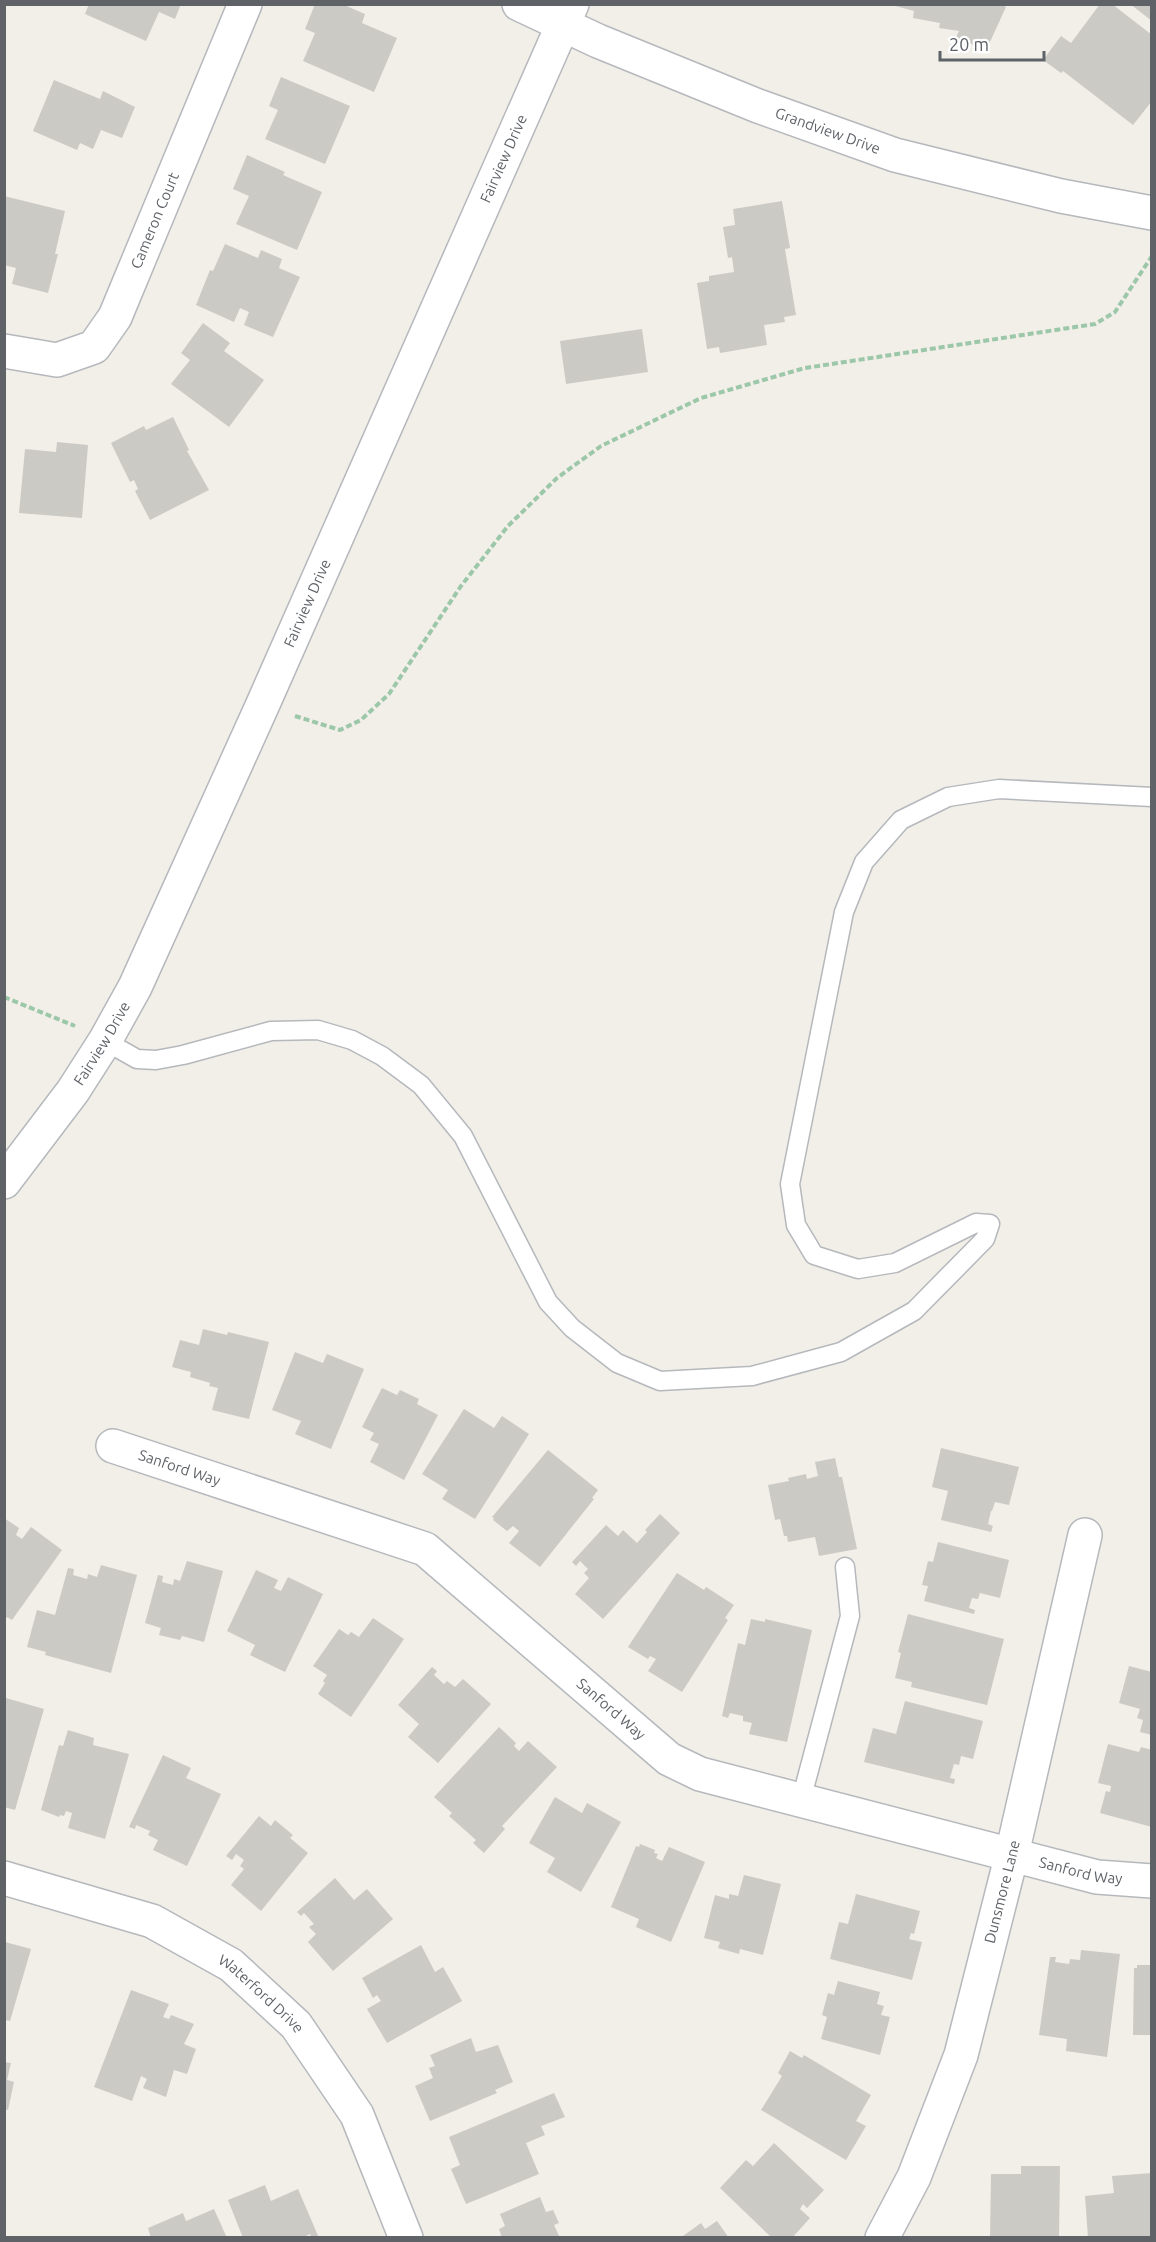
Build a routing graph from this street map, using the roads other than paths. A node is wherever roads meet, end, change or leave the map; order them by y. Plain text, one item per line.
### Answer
1 (245, 4) edge
2 (519, 4) edge
3 (568, 15) edge
4 (1152, 213) edge
5 (4, 351) edge
6 (1152, 797) edge
7 (105, 1041) junction
8 (4, 1182) edge
9 (113, 1446) dead end
10 (1085, 1535) dead end
11 (845, 1567) dead end
12 (801, 1800) junction
13 (1012, 1854) junction
14 (4, 1878) edge
15 (1152, 1881) edge
16 (406, 2238) edge
17 (882, 2238) edge

1 - 5 street, Cameron Court
2 - 3 street, Grandview Drive
3 - 4 street, Grandview Drive
3 - 7 street, Fairview Drive
6 - 7 lane
7 - 8 street, Fairview Drive
9 - 12 street, Sanford Way
10 - 13 street, Dunsmore Lane
11 - 12 lane
12 - 13 street, Sanford Way
13 - 15 street, Sanford Way
13 - 17 street, Dunsmore Lane
14 - 16 street, Waterford Drive

